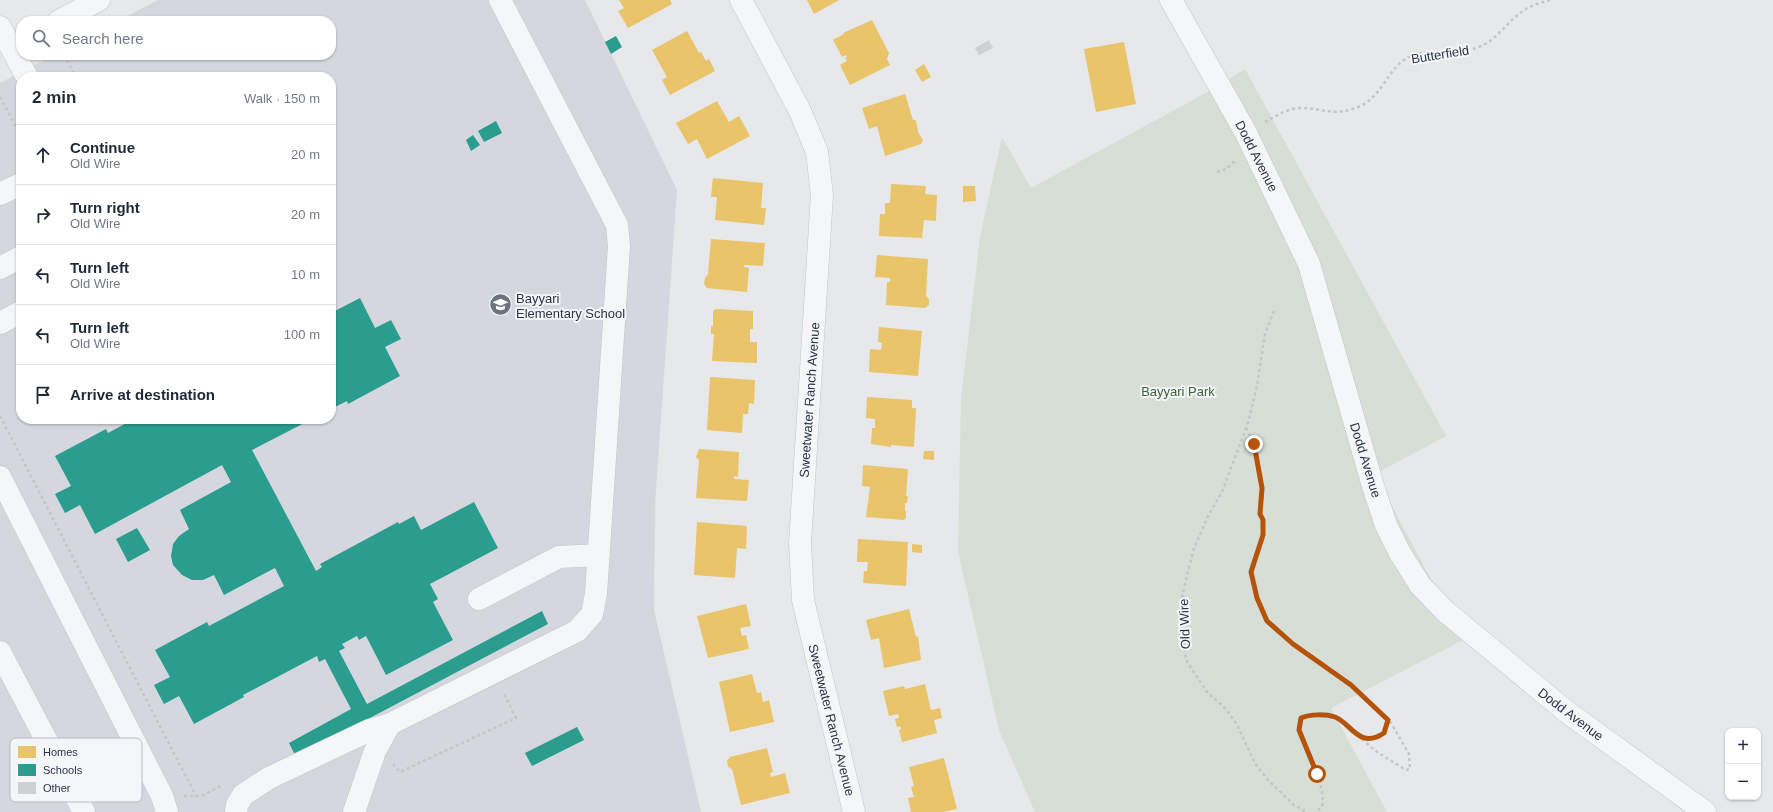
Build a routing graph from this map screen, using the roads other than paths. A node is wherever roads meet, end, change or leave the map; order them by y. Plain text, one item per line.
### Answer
1 (99, 0) edge
2 (500, 0) edge
3 (741, 0) edge
4 (1171, 0) edge
5 (69, 16) edge
6 (0, 27) edge
7 (11, 47) edge
8 (16, 56) edge
9 (18, 60) edge
10 (24, 72) edge
11 (16, 186) edge
12 (0, 194) edge
13 (16, 260) edge
14 (0, 268) edge
15 (16, 315) edge
16 (0, 323) edge
17 (0, 476) edge
18 (599, 555) junction
19 (479, 599) dead end
20 (0, 652) edge
21 (390, 724) junction
22 (45, 738) edge
23 (133, 738) edge
24 (142, 756) edge
25 (79, 802) edge
26 (84, 812) edge
27 (167, 812) edge
28 (236, 812) edge
29 (354, 812) edge
30 (854, 812) edge
31 (1705, 812) edge

1 - 5 street
2 - 18 street
3 - 30 street, Sweetwater Ranch Avenue
4 - 31 street, Dodd Avenue
6 - 7 street
7 - 8 street
9 - 10 street
11 - 12 street
13 - 14 street
15 - 16 street
17 - 23 street
18 - 19 street
18 - 21 street
20 - 22 street
21 - 28 street
21 - 29 street
24 - 27 street
25 - 26 street

